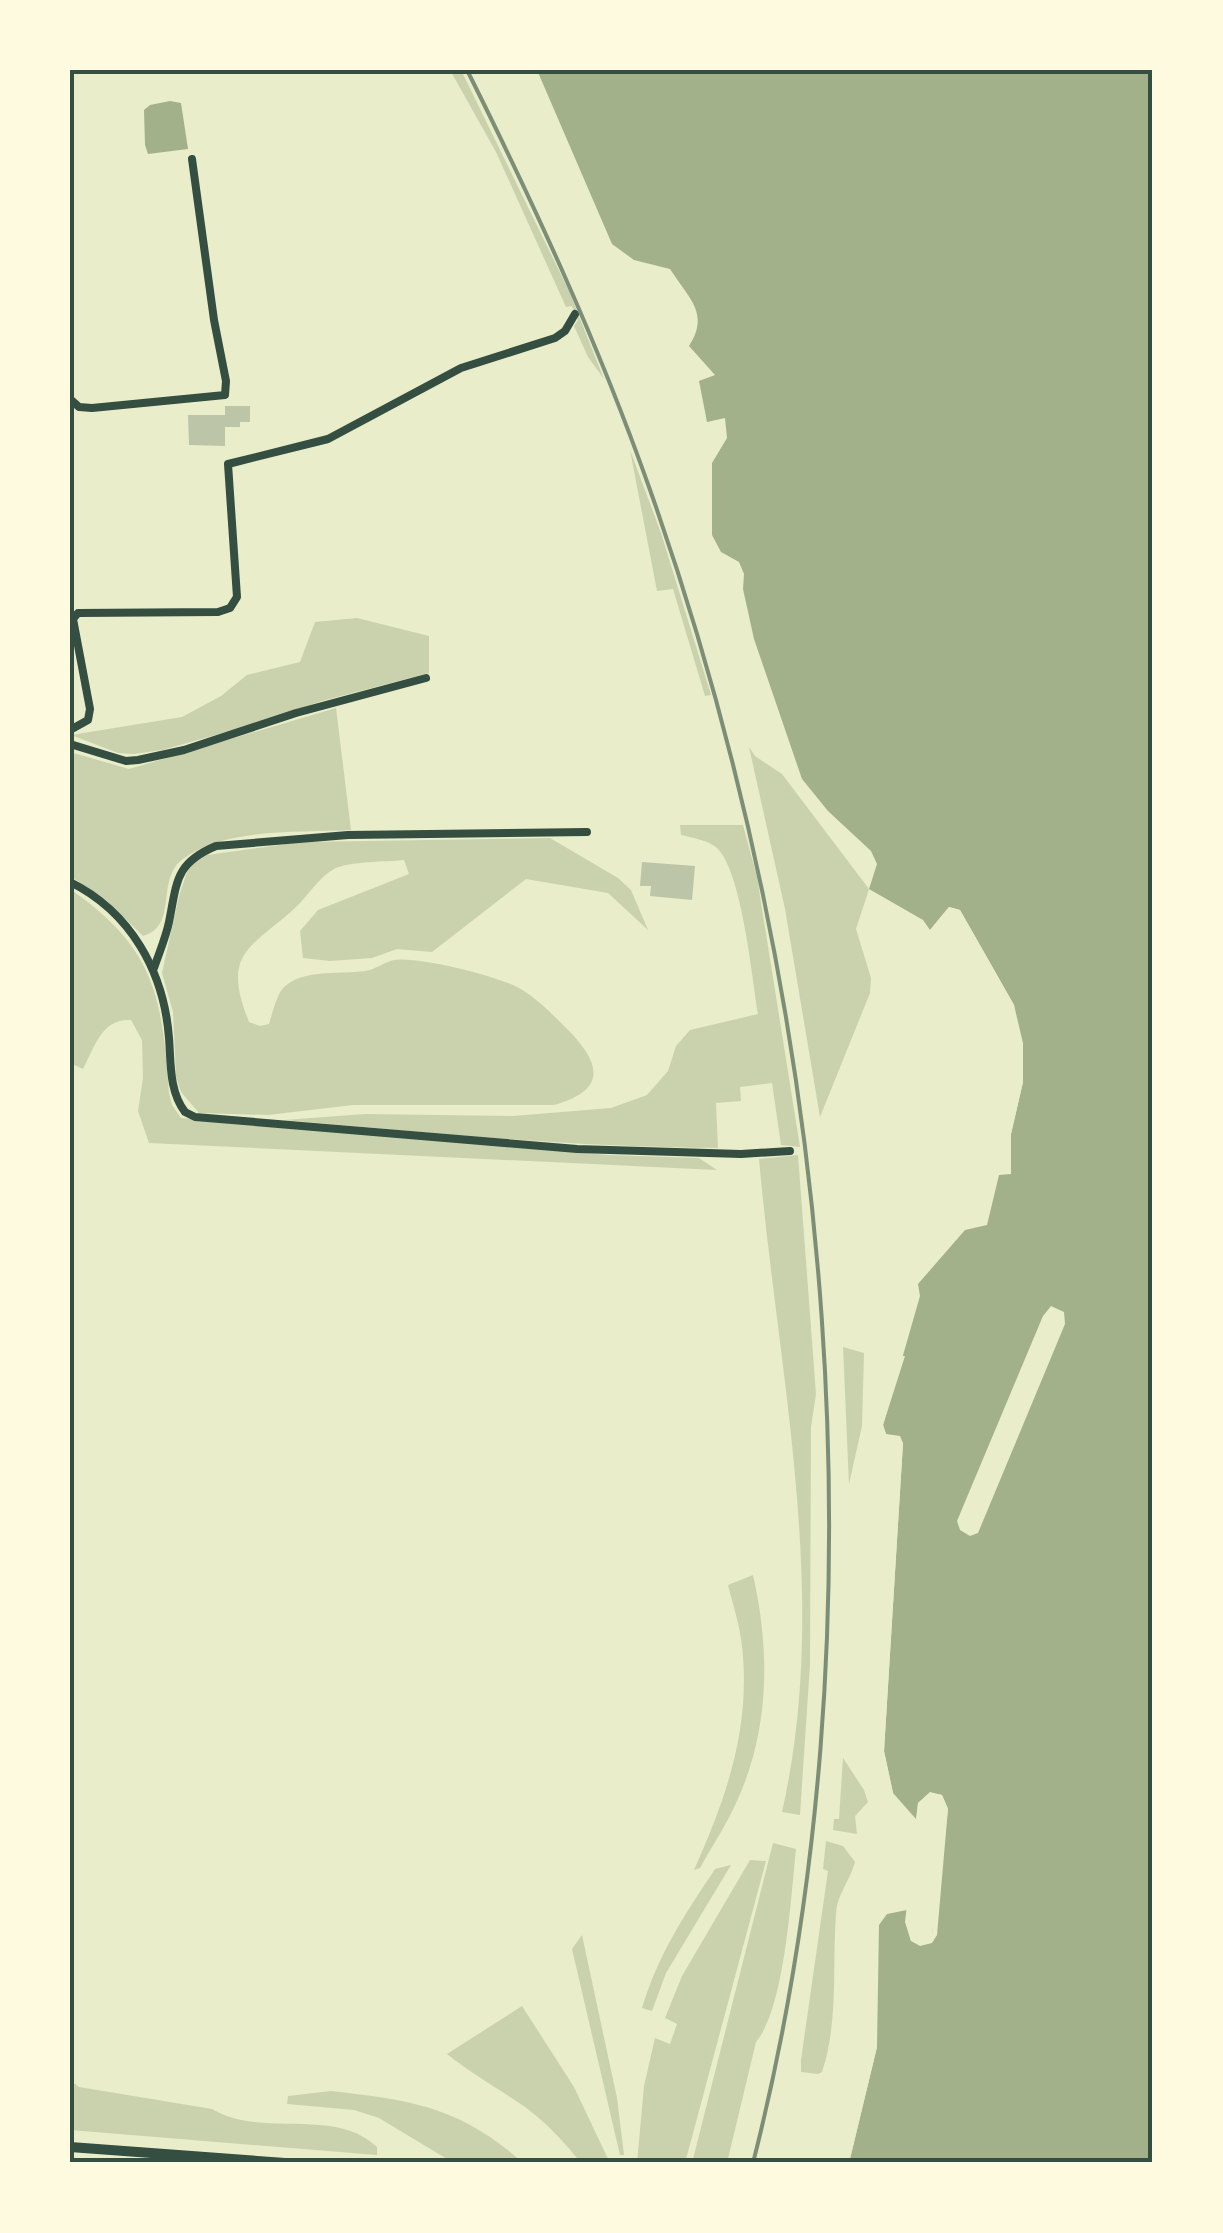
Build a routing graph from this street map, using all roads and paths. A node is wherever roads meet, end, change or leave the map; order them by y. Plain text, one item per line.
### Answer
1 (192, 159) dead end
2 (575, 314) dead end
3 (70, 399) edge
4 (426, 678) dead end
5 (70, 730) edge
6 (70, 744) edge
7 (587, 832) dead end
8 (70, 882) edge
9 (154, 968) junction
10 (790, 1151) dead end
11 (70, 2147) edge
12 (285, 2163) edge

1 - 3 street
2 - 5 street
4 - 6 street
7 - 9 street
8 - 9 street
9 - 10 street
11 - 12 street

